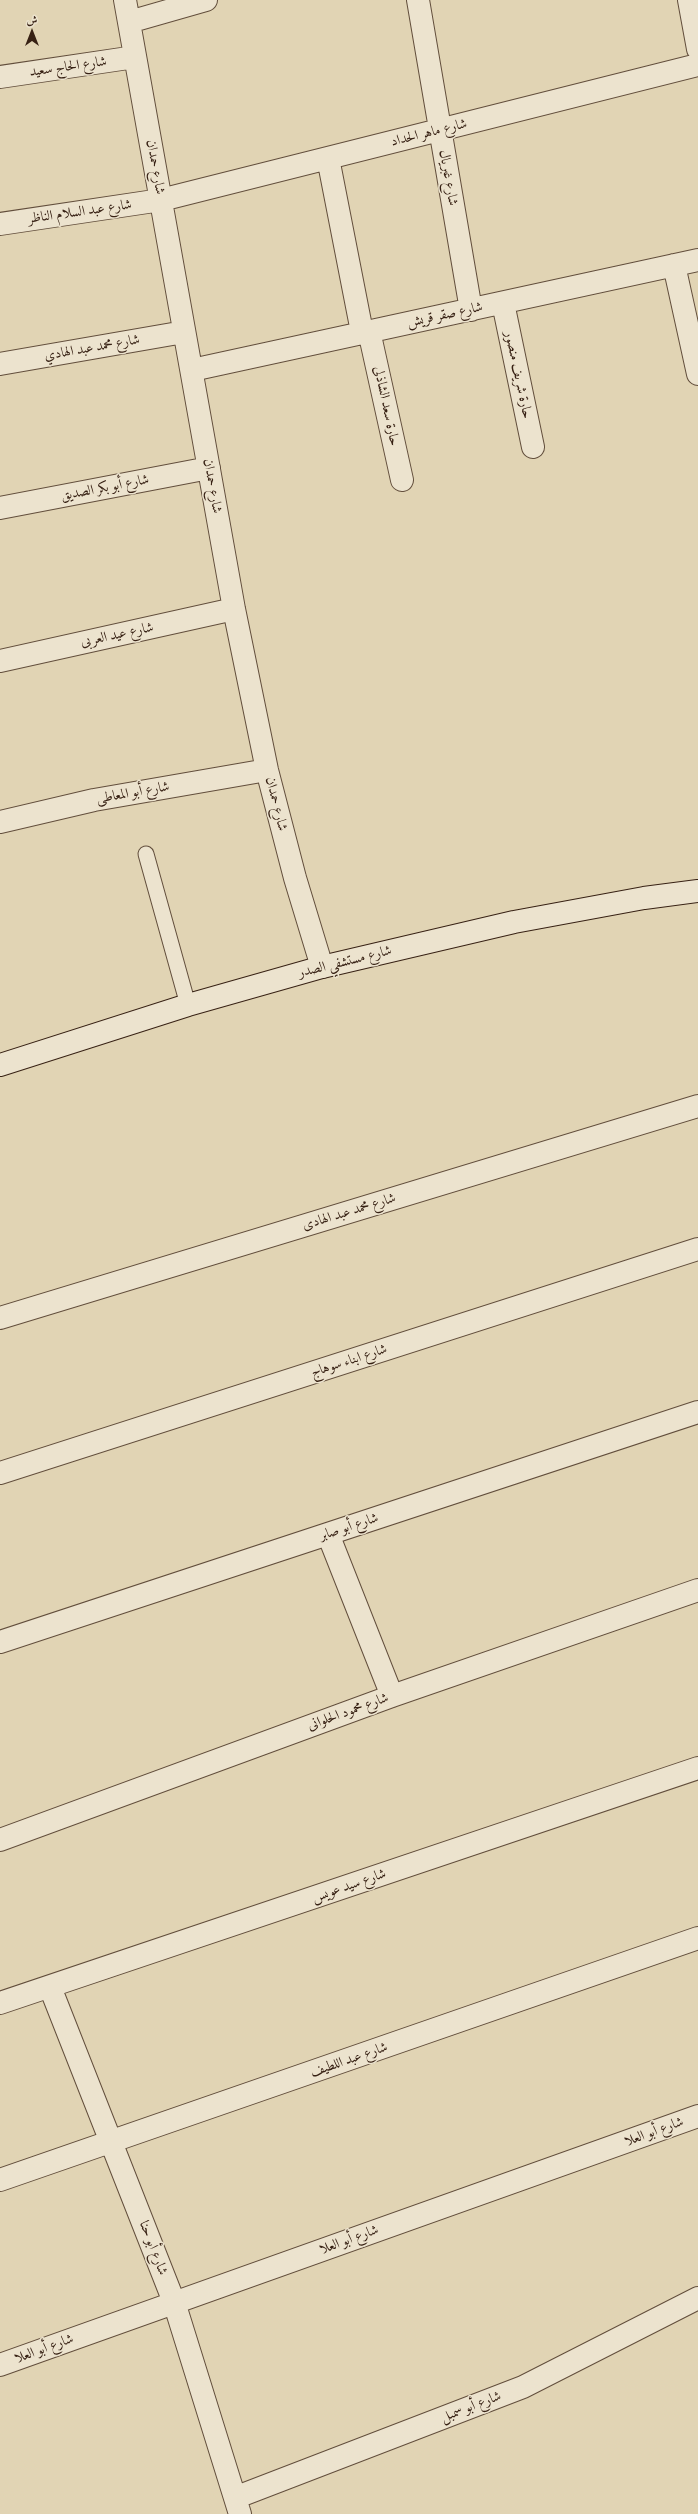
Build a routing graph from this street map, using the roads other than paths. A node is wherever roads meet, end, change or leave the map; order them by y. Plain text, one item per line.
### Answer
1 (125, 0) edge
2 (206, 0) edge
3 (418, 0) edge
4 (689, 0) edge
5 (129, 22) junction
6 (698, 49) edge
7 (135, 57) junction
8 (698, 65) edge
9 (0, 77) edge
10 (440, 130) junction
11 (328, 158) junction
12 (161, 200) junction
13 (0, 224) edge
14 (698, 260) edge
15 (674, 266) junction
16 (503, 303) junction
17 (471, 310) junction
18 (184, 332) junction
19 (366, 332) junction
20 (0, 364) edge
21 (192, 370) junction
22 (698, 374) edge
23 (533, 447) dead end
24 (209, 468) junction
25 (402, 480) dead end
26 (0, 508) edge
27 (234, 610) junction
28 (0, 661) edge
29 (267, 770) junction
30 (0, 822) edge
31 (146, 854) dead end
32 (698, 891) edge
33 (322, 967) junction
34 (188, 1005) junction
35 (0, 1065) edge
36 (698, 1106) edge
37 (698, 1249) edge
38 (0, 1318) edge
39 (698, 1412) edge
40 (0, 1473) edge
41 (328, 1534) junction
42 (698, 1590) edge
43 (0, 1642) edge
44 (392, 1696) junction
45 (698, 1768) edge
46 (0, 1840) edge
47 (698, 1938) edge
48 (50, 1987) junction
49 (0, 2003) edge
50 (698, 2116) edge
51 (112, 2143) junction
52 (0, 2180) edge
53 (698, 2298) edge
54 (174, 2302) junction
55 (0, 2365) edge
56 (238, 2506) edge

1 - 5 street, شارع حمدان
2 - 5 street
3 - 10 street, شارع غبريال
4 - 6 street
5 - 7 street, شارع حمدان
7 - 9 street, شارع الحاج سعيد
7 - 12 street, شارع حمدان
8 - 10 street, شارع ماهر الحداد
10 - 11 street, شارع ماهر الحداد
10 - 17 street, شارع غبريال
11 - 12 street, شارع ماهر الحداد
11 - 19 street, حارة سعد الشاذلى
12 - 13 street, شارع عبد السلام الناظر
12 - 18 street, شارع حمدان
14 - 15 street, شارع صقر قريش
15 - 16 street, شارع صقر قريش
15 - 22 street
16 - 17 street, شارع صقر قريش
16 - 23 street, حارة شريف منصور
17 - 19 street, شارع صقر قريش
18 - 20 street, شارع محمد عبد الهادي
18 - 21 street, شارع حمدان
19 - 21 street, شارع صقر قريش
19 - 25 street, حارة سعد الشاذلى
21 - 24 street, شارع حمدان
24 - 26 street, شارع أبو بكر الصديق
24 - 27 street, شارع حمدان
27 - 28 street, شارع عيد العربى
27 - 29 street, شارع حمدان
29 - 30 street, شارع أبو المعاطى
29 - 33 street, شارع حمدان
31 - 34 lane
32 - 33 street, شارع مستشفي الصدر
33 - 34 street, شارع مستشفي الصدر
34 - 35 street, شارع مستشفي الصدر
36 - 38 street, شارع محمد عبد الهادى
37 - 40 street, شارع ابناء سوهاج
39 - 41 street, شارع أبو صابر
41 - 43 street, شارع أبو صابر
41 - 44 street
42 - 44 street, شارع محمود الحلوانى
44 - 46 street, شارع محمود الحلوانى
45 - 48 street, شارع سيد عويس
47 - 51 street, شارع عبد اللطيف
48 - 49 street, شارع سيد عويس
48 - 51 street, شارع أبو حنا
50 - 54 street, شارع أبو العلا
51 - 52 street, شارع عبد اللطيف
51 - 54 street, شارع أبو حنا
53 - 56 street, شارع أبو سمبل
54 - 55 street, شارع أبو العلا
54 - 56 street, شارع أبو حنا

